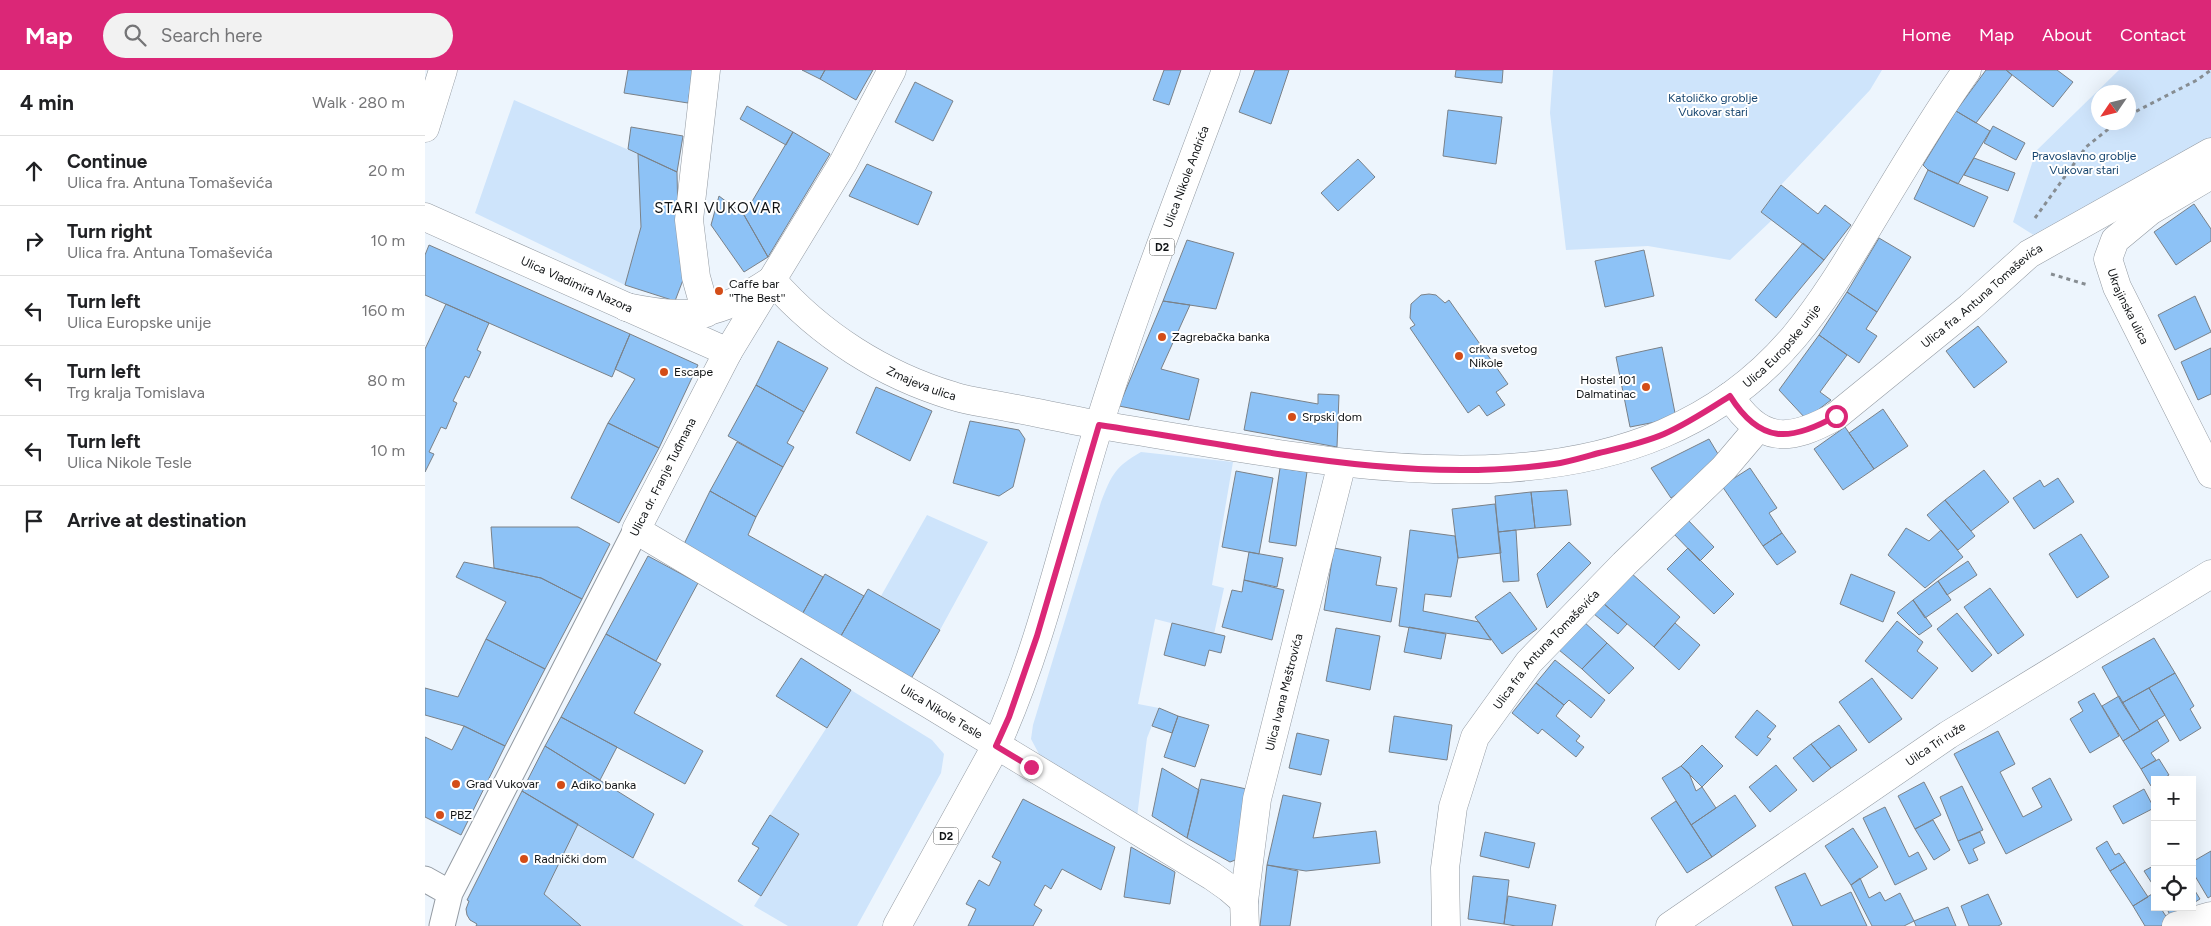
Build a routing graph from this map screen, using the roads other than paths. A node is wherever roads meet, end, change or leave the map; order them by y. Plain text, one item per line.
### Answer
1 (443, 70) edge
2 (706, 70) edge
3 (893, 70) edge
4 (1226, 70) edge
5 (1967, 70) edge
6 (425, 128) edge
7 (2211, 152) edge
8 (2211, 175) edge
9 (425, 217) edge
10 (772, 280) junction
11 (626, 307) junction
12 (706, 313) junction
13 (727, 352) junction
14 (1730, 396) junction
15 (1099, 425) junction
16 (1758, 428) junction
17 (1342, 462) junction
18 (2211, 474) edge
19 (636, 530) junction
20 (2211, 574) edge
21 (996, 746) junction
22 (425, 879) edge
23 (450, 893) junction
24 (1244, 914) edge
25 (2211, 916) edge
26 (442, 926) edge
27 (897, 926) edge
28 (1446, 926) edge
29 (1670, 926) edge
30 (2176, 926) edge

1 - 6 street
2 - 12 street
3 - 10 street, Ulica dr. Franje Tuđmana
4 - 15 street, Ulica Nikole Andrića / D2
5 - 14 street, Ulica Europske unije
7 - 16 street, Ulica fra. Antuna Tomaševića
8 - 18 street, Ukrajinska ulica
9 - 11 street, Ulica Vladimira Nazora
10 - 12 street
10 - 13 street, Ulica dr. Franje Tuđmana
10 - 15 street, Zmajeva ulica
11 - 12 street
11 - 13 street, Ulica Vladimira Nazora
13 - 19 street, Ulica dr. Franje Tuđmana
14 - 16 street, Ulica fra. Antuna Tomaševića
14 - 17 street, Ulica Europske unije
15 - 17 street, Ulica Europske unije
15 - 21 street, D2
16 - 28 street, Ulica fra. Antuna Tomaševića
17 - 24 street, Ulica Ivana Meštrovića
19 - 21 street, Ulica Nikole Tesle
19 - 23 street, Ulica dr. Franje Tuđmana
20 - 29 street, Uilca Tri ruže
21 - 24 street, Ulica Nikole Tesle
21 - 27 street, D2
22 - 23 street
23 - 26 street, Ulica dr. Franje Tuđmana
25 - 30 street

